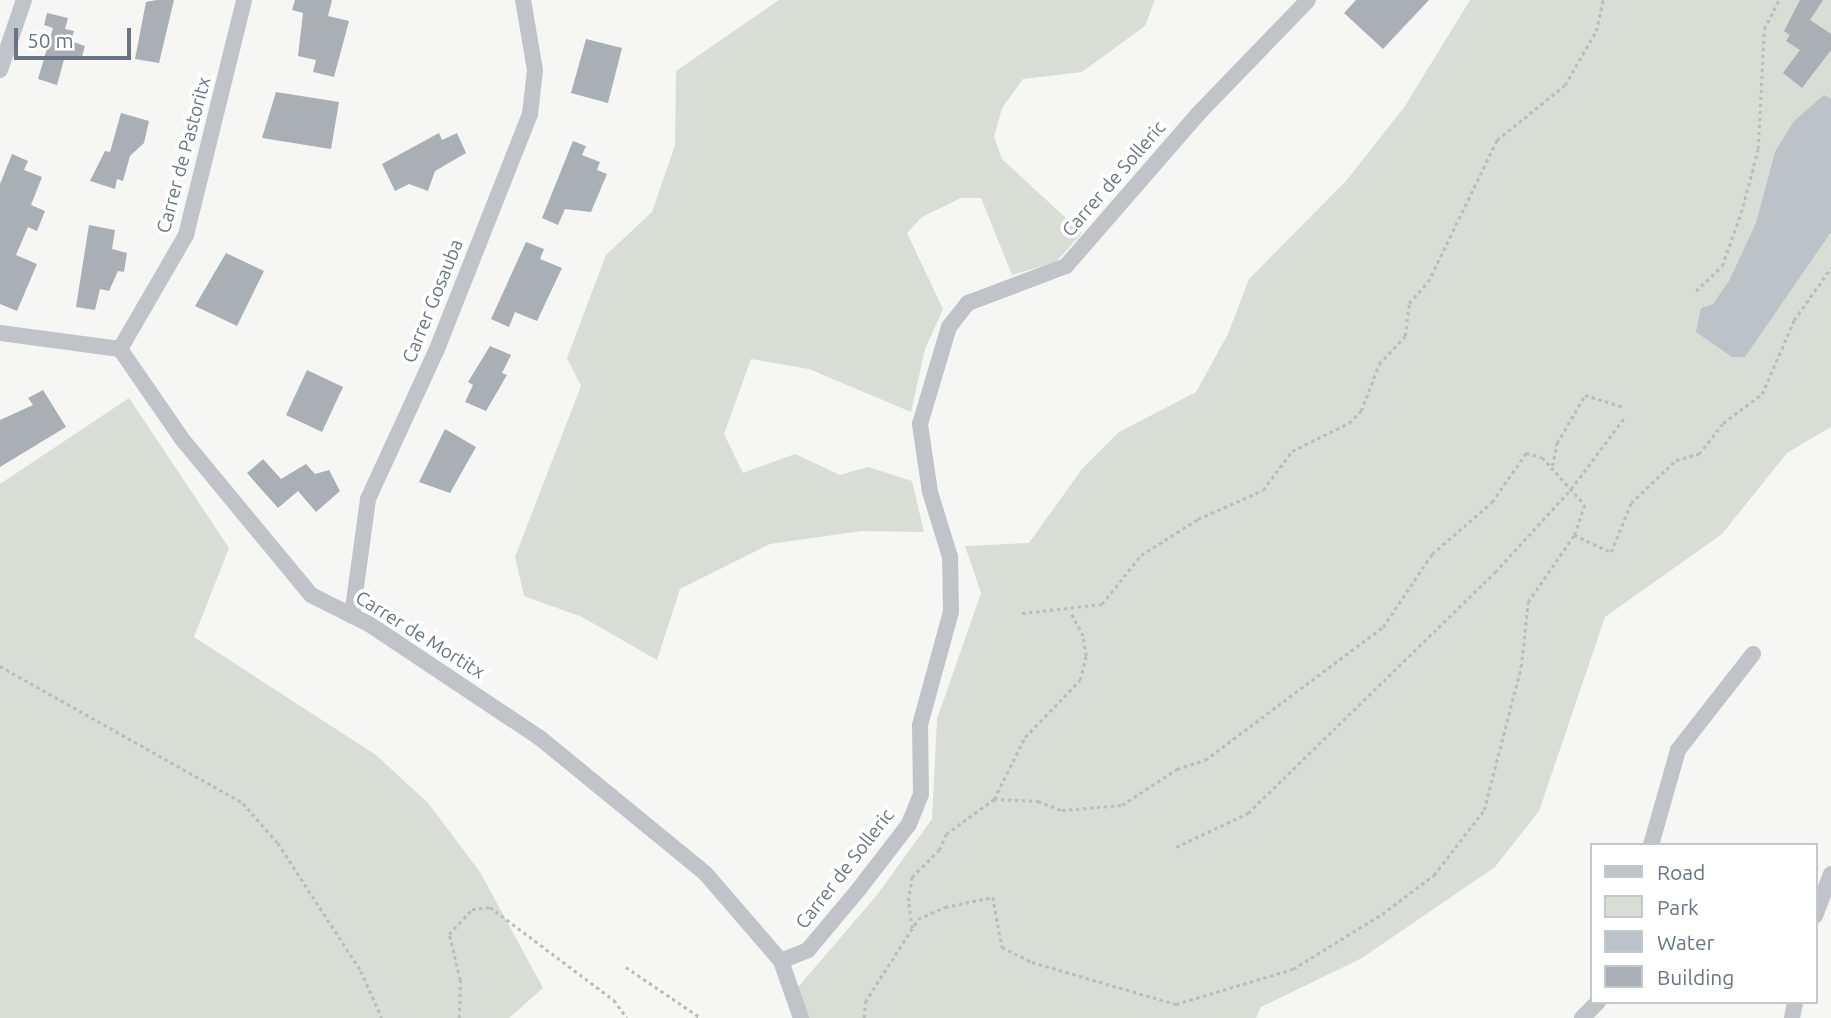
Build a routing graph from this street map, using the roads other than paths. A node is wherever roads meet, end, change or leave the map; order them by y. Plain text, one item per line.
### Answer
1 (24, 0) edge
2 (244, 0) edge
3 (523, 0) edge
4 (1308, 0) edge
5 (0, 70) edge
6 (0, 333) edge
7 (120, 349) junction
8 (352, 615) junction
9 (1753, 654) dead end
10 (1652, 843) edge
11 (1831, 874) edge
12 (1817, 911) edge
13 (781, 961) junction
14 (1596, 1004) edge
15 (801, 1018) edge
16 (1583, 1018) edge

1 - 5 street
2 - 7 street, Carrer de Pastoritx
3 - 8 street, Carrer Gosauba
4 - 13 street, Carrer de Solleric
6 - 7 street
7 - 8 street, Carrer de Mortitx
8 - 13 street, Carrer de Mortitx
9 - 10 street
11 - 12 street
13 - 15 street, Carrer de Mortitx
14 - 16 street

